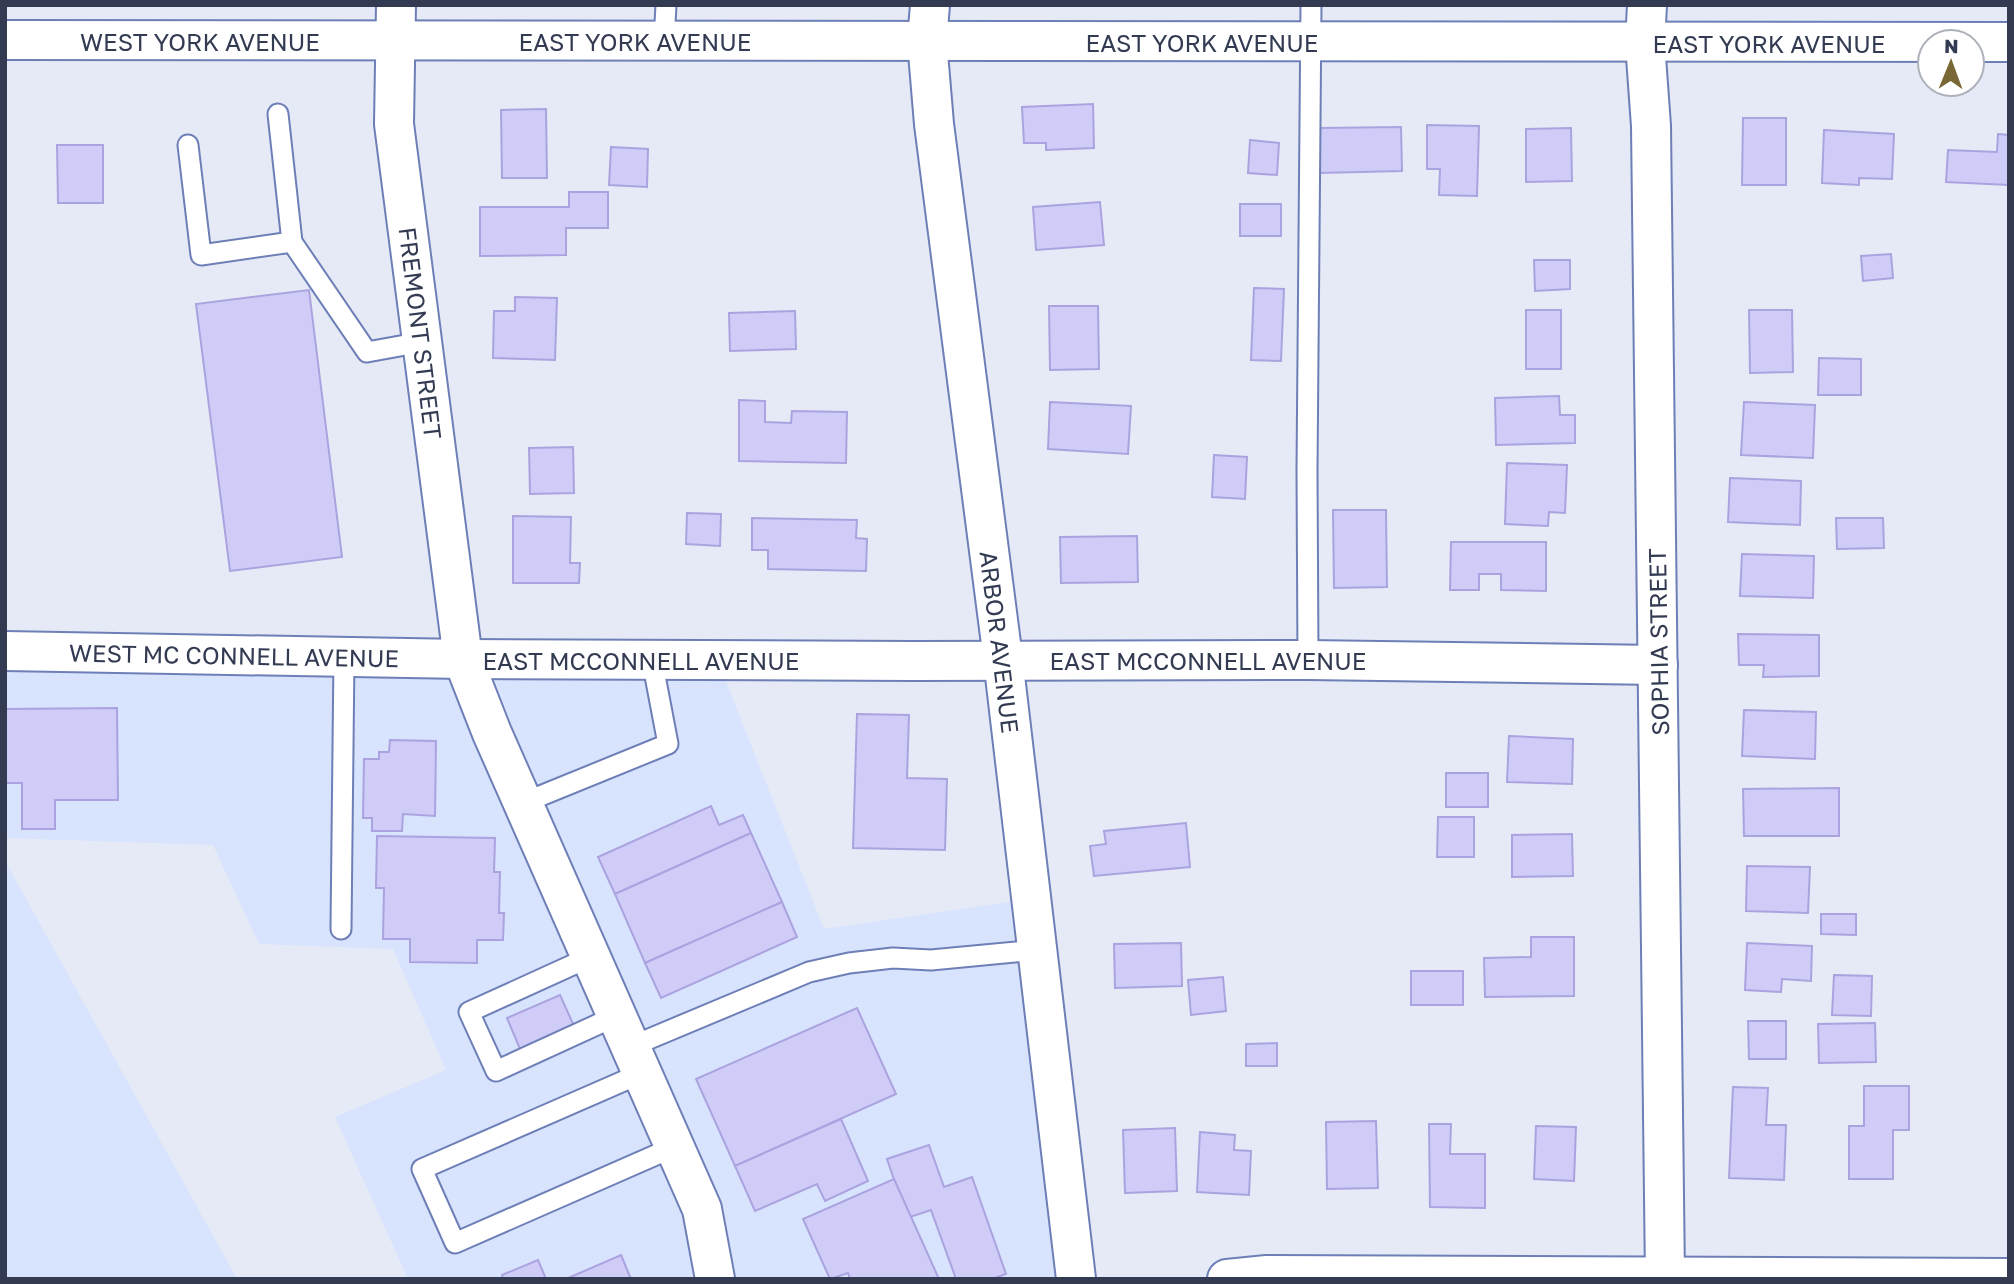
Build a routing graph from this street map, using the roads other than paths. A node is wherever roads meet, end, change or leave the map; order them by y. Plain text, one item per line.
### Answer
1 (1647, 5) edge
2 (395, 23) edge
3 (665, 23) edge
4 (928, 23) edge
5 (1310, 24) edge
6 (5, 40) edge
7 (2009, 42) edge
8 (1645, 43) junction
9 (278, 114) dead end
10 (188, 145) dead end
11 (292, 242) junction
12 (422, 342) junction
13 (5, 651) edge
14 (344, 656) junction
15 (463, 659) junction
16 (1003, 659) junction
17 (652, 660) junction
18 (1308, 660) junction
19 (1658, 665) junction
20 (523, 803) junction
21 (341, 929) dead end
22 (1037, 950) junction
23 (590, 957) junction
24 (629, 1045) junction
25 (674, 1147) junction
26 (1379, 1277) edge
27 (1665, 1278) edge
28 (2009, 1278) edge
29 (715, 1279) edge
30 (1076, 1279) edge
31 (1227, 1279) edge

1 - 8 street, SOPHIA STREET
2 - 3 street, EAST YORK AVENUE
2 - 6 street, WEST YORK AVENUE
2 - 12 street, FREMONT STREET
3 - 4 street, EAST YORK AVENUE
4 - 5 street, EAST YORK AVENUE
4 - 16 street, ARBOR AVENUE
5 - 8 street, EAST YORK AVENUE
5 - 18 lane
7 - 8 street, EAST YORK AVENUE
8 - 19 street, SOPHIA STREET
9 - 11 lane
10 - 11 lane
11 - 12 lane
12 - 15 street, FREMONT STREET
13 - 14 street, WEST MC CONNELL AVENUE
14 - 15 street, WEST MC CONNELL AVENUE
14 - 21 lane
15 - 17 street, EAST MCCONNELL AVENUE
15 - 20 street, FREMONT STREET
16 - 17 street, EAST MCCONNELL AVENUE
16 - 18 street, EAST MCCONNELL AVENUE
16 - 22 street, ARBOR AVENUE
17 - 20 lane
18 - 19 street, EAST MCCONNELL AVENUE
19 - 27 street, SOPHIA STREET
20 - 23 street, FREMONT STREET
22 - 24 lane
22 - 30 street, ARBOR AVENUE
23 - 24 street, FREMONT STREET
23 - 24 lane
24 - 25 street, FREMONT STREET
24 - 25 lane
25 - 29 street, FREMONT STREET
26 - 27 street
26 - 31 street
27 - 28 street

